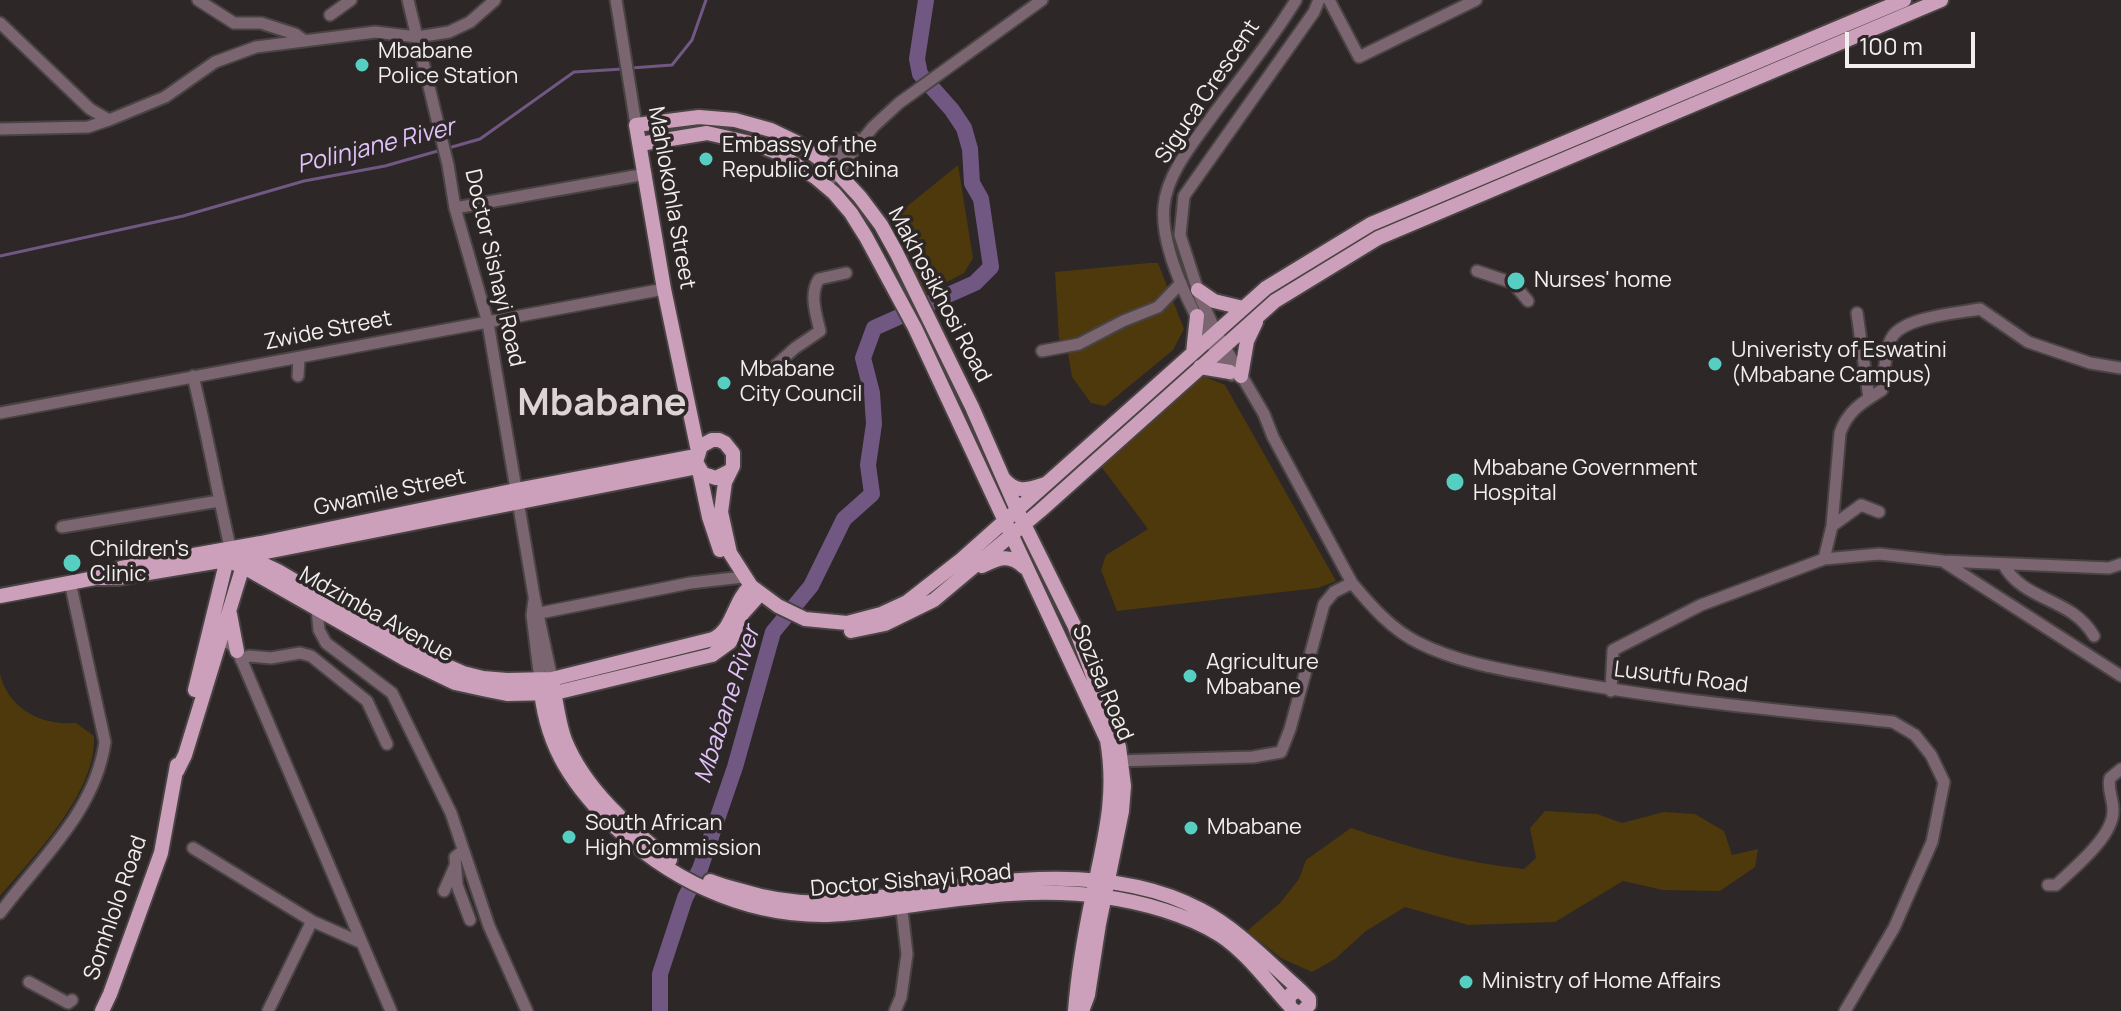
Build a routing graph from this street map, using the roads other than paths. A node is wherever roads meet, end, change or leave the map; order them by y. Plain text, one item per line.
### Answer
1 (198, 0) edge
2 (351, 0) edge
3 (408, 0) edge
4 (495, 0) edge
5 (616, 0) edge
6 (1042, 0) edge
7 (1296, 0) edge
8 (1319, 0) edge
9 (1329, 0) edge
10 (1476, 0) edge
11 (1904, 0) edge
12 (1941, 0) edge
13 (330, 15) dead end
14 (0, 23) edge
15 (417, 37) junction
16 (305, 41) junction
17 (109, 120) junction
18 (636, 125) junction
19 (0, 129) edge
20 (640, 144) junction
21 (832, 168) junction
22 (646, 174) junction
23 (820, 181) junction
24 (455, 208) junction
25 (1477, 271) dead end
26 (846, 273) dead end
27 (1181, 283) junction
28 (664, 289) junction
29 (1198, 290) junction
30 (1528, 301) dead end
31 (1243, 308) junction
32 (1857, 313) dead end
33 (1260, 314) junction
34 (1197, 316) junction
35 (488, 323) junction
36 (1216, 342) junction
37 (1042, 351) dead end
38 (1193, 353) junction
39 (299, 358) junction
40 (776, 365) dead end
41 (1200, 367) junction
42 (2121, 368) edge
43 (1236, 374) junction
44 (193, 376) junction
45 (298, 376) dead end
46 (1869, 398) junction
47 (688, 403) junction
48 (0, 413) edge
49 (719, 440) junction
50 (698, 461) junction
51 (730, 471) junction
52 (1000, 475) junction
53 (1050, 482) junction
54 (517, 496) junction
55 (1051, 500) junction
56 (219, 501) junction
57 (1879, 512) dead end
58 (1021, 519) junction
59 (1832, 526) junction
60 (62, 527) dead end
61 (1008, 529) junction
62 (1036, 549) junction
63 (229, 554) junction
64 (1824, 559) junction
65 (252, 560) junction
66 (1943, 561) junction
67 (2003, 564) junction
68 (2121, 564) edge
69 (968, 573) junction
70 (1029, 573) junction
71 (70, 582) junction
72 (1352, 583) junction
73 (748, 587) junction
74 (0, 596) edge
75 (534, 596) junction
76 (227, 603) junction
77 (317, 609) junction
78 (540, 613) junction
79 (799, 621) junction
80 (2094, 636) dead end
81 (215, 643) junction
82 (239, 655) junction
83 (2121, 676) edge
84 (547, 687) junction
85 (1611, 691) junction
86 (387, 744) dead end
87 (1116, 761) junction
88 (2121, 769) edge
89 (193, 848) dead end
90 (463, 851) junction
91 (1106, 863) junction
92 (455, 866) junction
93 (993, 880) junction
94 (1078, 881) junction
95 (1133, 885) junction
96 (2048, 885) dead end
97 (444, 891) dead end
98 (1104, 891) junction
99 (1005, 893) junction
100 (1067, 894) junction
101 (901, 900) junction
102 (0, 913) edge
103 (1094, 919) junction
104 (470, 920) dead end
105 (312, 921) junction
106 (362, 943) junction
107 (29, 982) dead end
108 (72, 1000) dead end
109 (1299, 1009) edge
110 (102, 1011) edge
111 (268, 1011) edge
112 (391, 1011) edge
113 (527, 1011) edge
114 (895, 1011) edge
115 (1075, 1011) edge
116 (1082, 1011) edge
117 (1845, 1011) edge

1 - 16 street
2 - 13 street
3 - 15 street, Doctor Sishayi Road
4 - 15 street
5 - 18 street, Mahlokohla Street
6 - 21 street
7 - 27 street, Siguca Crescent
8 - 29 street, Siguca Crescent
9 - 10 street
11 - 31 main road
12 - 33 main road
14 - 17 street
15 - 16 street
15 - 24 street, Doctor Sishayi Road
16 - 17 street
17 - 19 street
18 - 20 main road, Mahlokohla Street
18 - 21 main road, Makhosikhosi Road
20 - 22 main road, Mahlokohla Street
20 - 23 main road, Makhosikhosi Road
21 - 23 street
21 - 52 main road, Makhosikhosi Road
22 - 24 street
22 - 28 main road, Mahlokohla Street
23 - 61 main road, Makhosikhosi Road
24 - 35 street, Doctor Sishayi Road
25 - 30 street
26 - 40 street
27 - 34 street, Siguca Crescent
27 - 37 street
28 - 35 street, Zwide Street
28 - 47 main road, Mahlokohla Street
29 - 31 main road
29 - 36 street, Siguca Crescent
31 - 36 main road
32 - 46 street
33 - 36 main road
33 - 43 main road
34 - 36 street, Siguca Crescent
34 - 38 main road
35 - 39 street, Zwide Street
35 - 54 street, Doctor Sishayi Road
36 - 38 main road
36 - 41 main road
36 - 43 street, Lusutfu Road
38 - 53 main road
39 - 44 street, Zwide Street
39 - 45 street
41 - 43 main road
41 - 55 main road
42 - 46 street
43 - 72 street, Lusutfu Road
44 - 48 street, Zwide Street
44 - 56 street
46 - 59 street
47 - 49 main road, Mahlokohla Street
47 - 50 main road, Mahlokohla Street
49 - 50 main road
49 - 51 main road
50 - 51 main road
50 - 54 main road, Gwamile Street
50 - 73 main road, Mahlokohla Street
51 - 73 main road
52 - 53 main road
52 - 58 main road, Makhosikhosi Road
53 - 58 main road
54 - 63 main road, Gwamile Street
54 - 65 main road, Gwamile Street
54 - 75 street, Doctor Sishayi Road
55 - 58 main road
55 - 62 main road
56 - 60 street
56 - 63 street
57 - 59 street
58 - 61 main road
58 - 62 main road, Sozisa Road
59 - 64 street
61 - 69 main road
61 - 70 main road, Sozisa Road
61 - 79 main road
62 - 87 main road, Sozisa Road
63 - 65 main road, Mdzimba Avenue
63 - 71 main road, Gwamile Street
63 - 76 main road, Somhlolo Road
64 - 66 street
64 - 85 street
65 - 76 main road, Somhlolo Road
65 - 77 main road, Mdzimba Avenue
65 - 84 main road, Mdzimba Avenue
66 - 67 street
66 - 83 street
67 - 68 street
67 - 80 street
69 - 70 main road
69 - 79 main road
70 - 87 main road, Sozisa Road
71 - 74 main road, Gwamile Street
71 - 102 street
72 - 85 street, Lusutfu Road
72 - 87 street
73 - 78 street
73 - 79 main road
73 - 84 main road, Mdzimba Avenue
75 - 78 street, Doctor Sishayi Road
75 - 84 street, Doctor Sishayi Road
76 - 81 main road, Somhlolo Road
76 - 82 main road
77 - 84 main road, Mdzimba Avenue
77 - 90 street
78 - 84 street, Doctor Sishayi Road
81 - 82 street
81 - 110 main road, Somhlolo Road
82 - 86 street
82 - 106 street
84 - 101 main road, Doctor Sishayi Road
85 - 117 street, Lusutfu Road
87 - 91 main road, Sozisa Road
88 - 96 street
89 - 105 street
90 - 92 street
90 - 113 street
91 - 94 main road
91 - 95 main road
91 - 98 main road, Sozisa Road
92 - 97 street
92 - 104 street
93 - 94 main road, Doctor Sishayi Road
93 - 99 main road
93 - 101 main road, Doctor Sishayi Road
94 - 98 main road, Doctor Sishayi Road
95 - 98 main road
95 - 109 main road
98 - 100 main road, Doctor Sishayi Road
98 - 103 main road, Sozisa Road
98 - 103 main road
98 - 109 main road
99 - 100 main road, Doctor Sishayi Road
99 - 101 main road, Doctor Sishayi Road
100 - 103 main road
101 - 114 street
103 - 115 main road, Sozisa Road
103 - 116 main road, Sozisa Road
105 - 106 street
105 - 111 street
106 - 112 street
107 - 108 street

